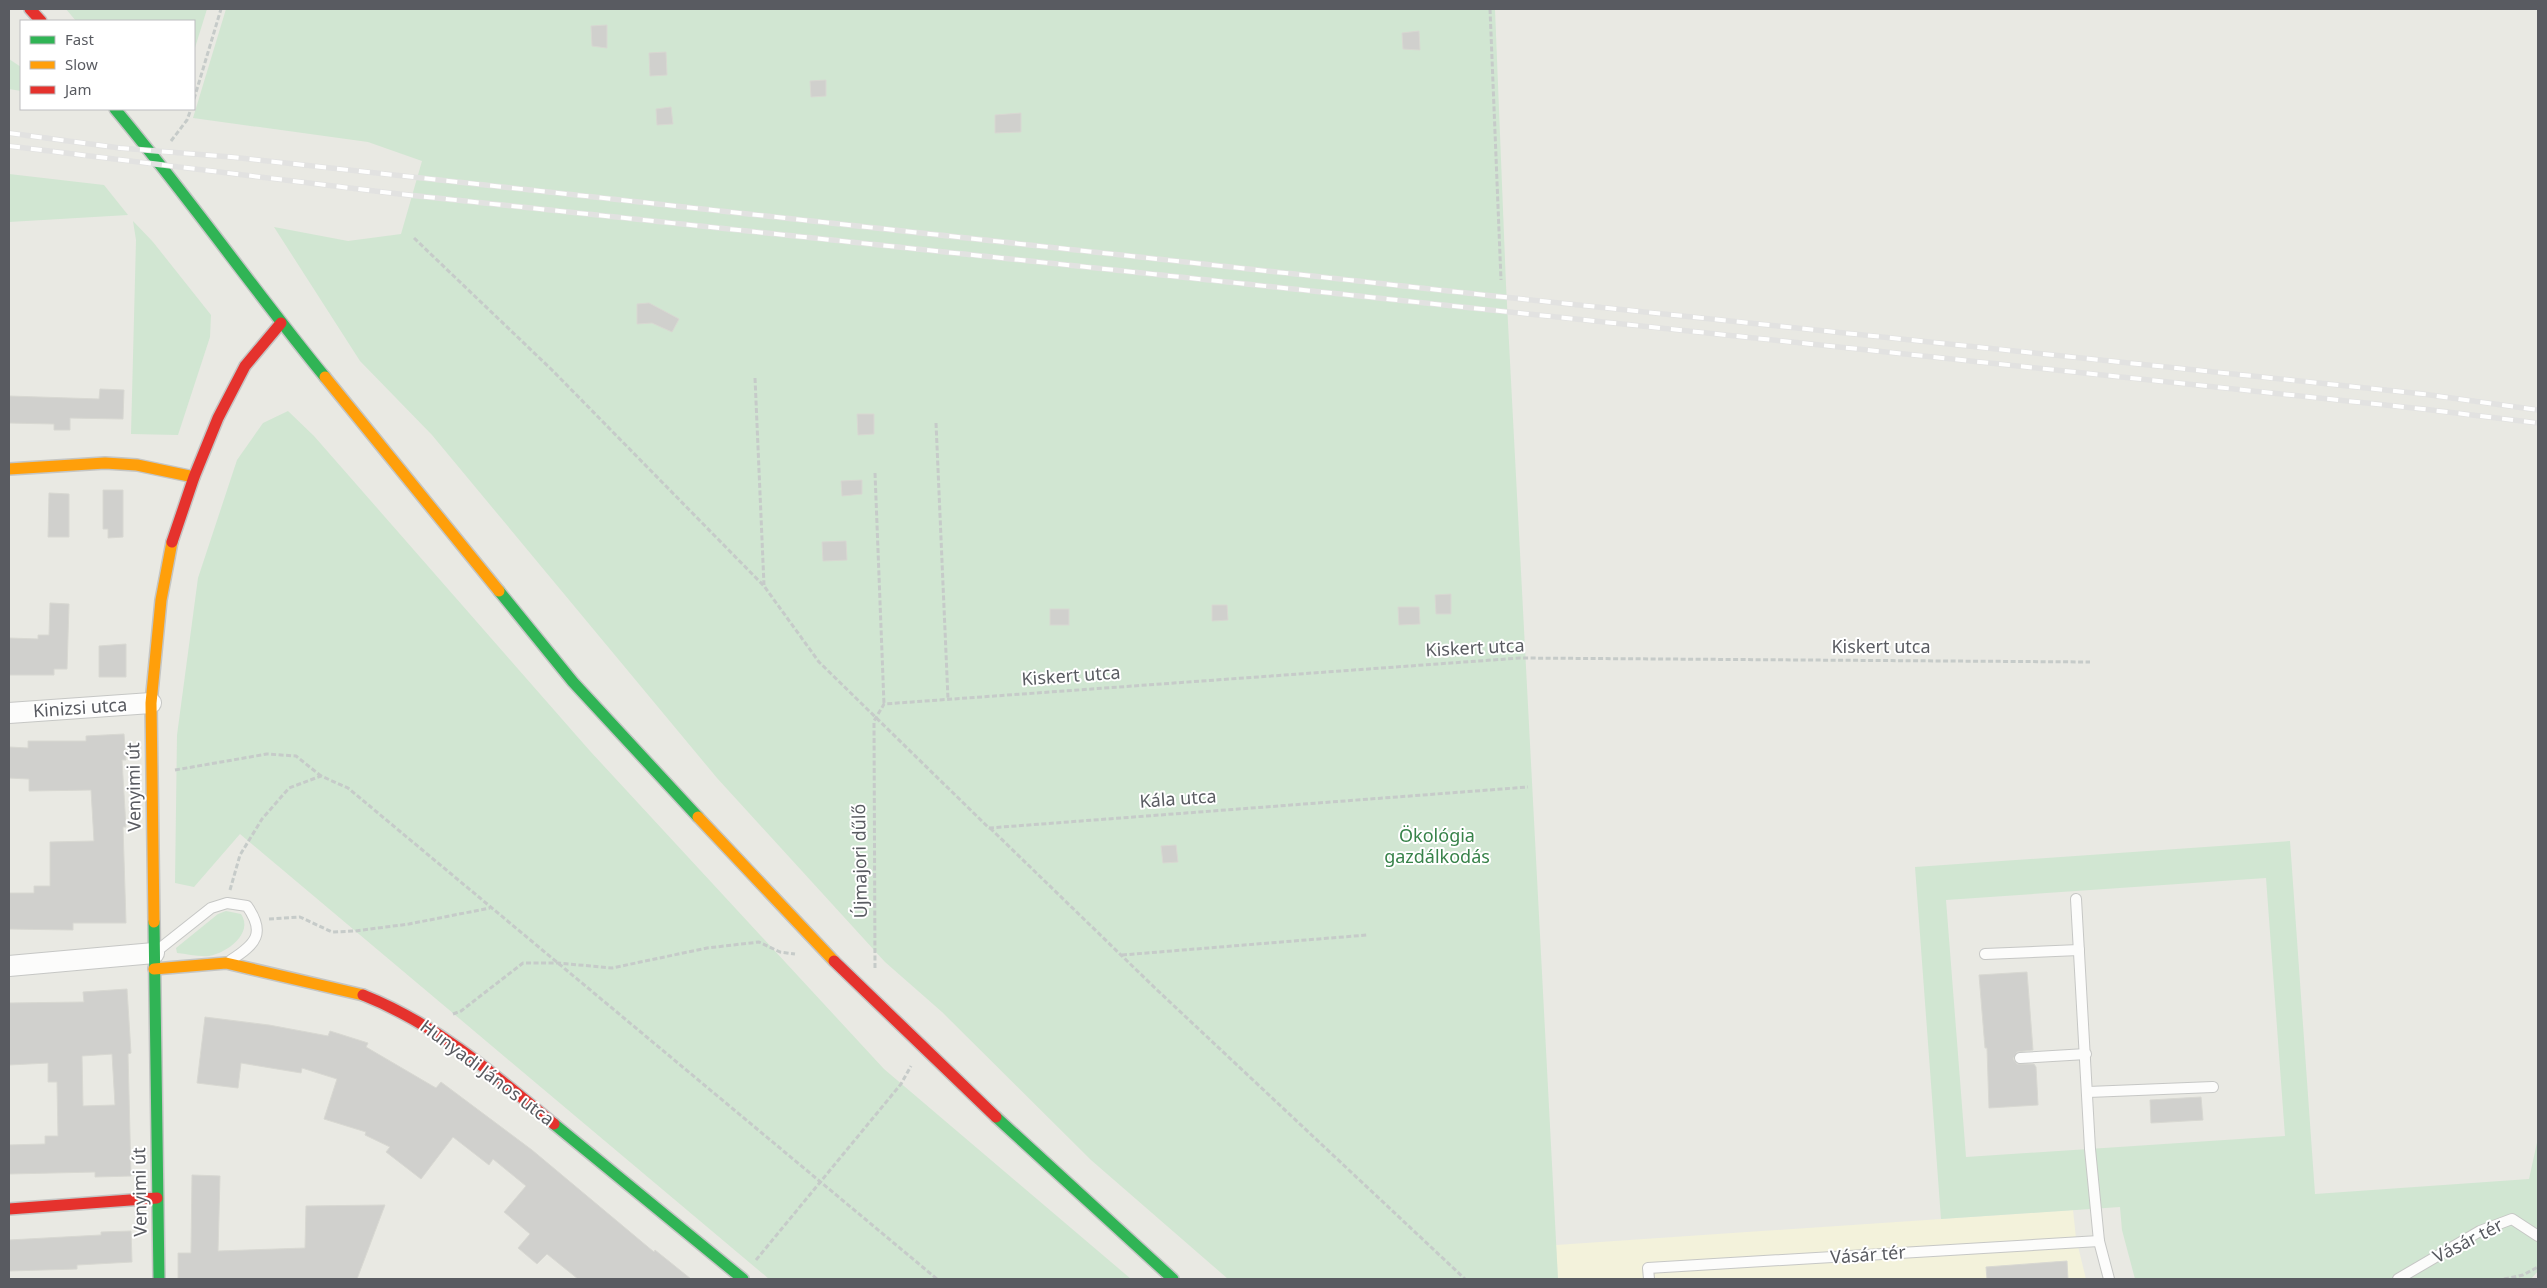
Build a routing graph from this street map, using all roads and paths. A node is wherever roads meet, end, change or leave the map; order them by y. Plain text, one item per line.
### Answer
1 (221, 9) edge
2 (1490, 9) edge
3 (195, 96) edge
4 (116, 110) edge
5 (191, 110) edge
6 (158, 160) junction
7 (414, 238) dead end
8 (1502, 280) dead end
9 (281, 323) junction
10 (755, 378) dead end
11 (936, 423) dead end
12 (9, 470) edge
13 (875, 473) dead end
14 (194, 477) junction
15 (764, 586) junction
16 (2090, 662) dead end
17 (948, 699) junction
18 (151, 703) junction
19 (884, 704) junction
20 (9, 713) edge
21 (875, 719) junction
22 (152, 775) junction
23 (321, 776) junction
24 (1528, 787) dead end
25 (989, 828) junction
26 (2076, 899) dead end
27 (227, 903) junction
28 (490, 908) junction
29 (256, 920) junction
30 (1367, 936) dead end
31 (2079, 950) junction
32 (1985, 954) dead end
33 (1121, 955) junction
34 (830, 956) junction
35 (154, 961) junction
36 (226, 963) junction
37 (558, 963) junction
38 (9, 966) edge
39 (876, 1002) junction
40 (427, 1026) junction
41 (922, 1046) junction
42 (2086, 1054) junction
43 (2020, 1058) dead end
44 (2213, 1087) dead end
45 (2088, 1092) junction
46 (818, 1182) junction
47 (157, 1198) junction
48 (9, 1209) edge
49 (2538, 1236) edge
50 (2099, 1241) junction
51 (2538, 1267) edge
52 (742, 1278) edge
53 (159, 1279) edge
54 (938, 1279) edge
55 (1173, 1279) edge
56 (1465, 1279) edge
57 (1649, 1279) edge
58 (2110, 1279) edge
59 (2398, 1279) edge
60 (2504, 1279) edge

1 - 3 path
2 - 8 path
4 - 6 street
5 - 6 path
6 - 9 street
7 - 15 path
9 - 14 street, Venyimi út
9 - 34 street
10 - 15 path
11 - 17 path
12 - 14 street
13 - 19 path
14 - 18 street, Venyimi út
15 - 21 path
16 - 17 path, Kiskert utca
17 - 19 path, Kiskert utca
18 - 20 street, Kinizsi utca
18 - 22 street, Venyimi út
19 - 21 path
21 - 25 path
21 - 39 path, Újmajori dűlő
22 - 23 path
22 - 35 street, Venyimi út
23 - 27 path
23 - 28 path
24 - 25 path, Kála utca
25 - 33 path
26 - 31 lane
27 - 29 lane
27 - 35 lane
28 - 29 path
28 - 37 path
29 - 36 lane
30 - 33 path
31 - 32 lane
31 - 42 lane
33 - 56 path
34 - 37 path
34 - 39 street
35 - 36 street, Hunyadi János utca
35 - 38 street, Hunyadi János utca
35 - 47 street, Venyimi út
36 - 40 street, Hunyadi János utca
37 - 40 path
37 - 46 path
39 - 41 street
40 - 52 street, Hunyadi János utca
41 - 46 path
41 - 55 street
42 - 43 lane
42 - 45 lane
44 - 45 lane
45 - 50 lane
46 - 52 path
46 - 54 path
47 - 48 street
47 - 53 street, Venyimi út
49 - 59 lane, Vásár tér
50 - 57 lane, Vásár tér
50 - 58 lane
51 - 60 path

